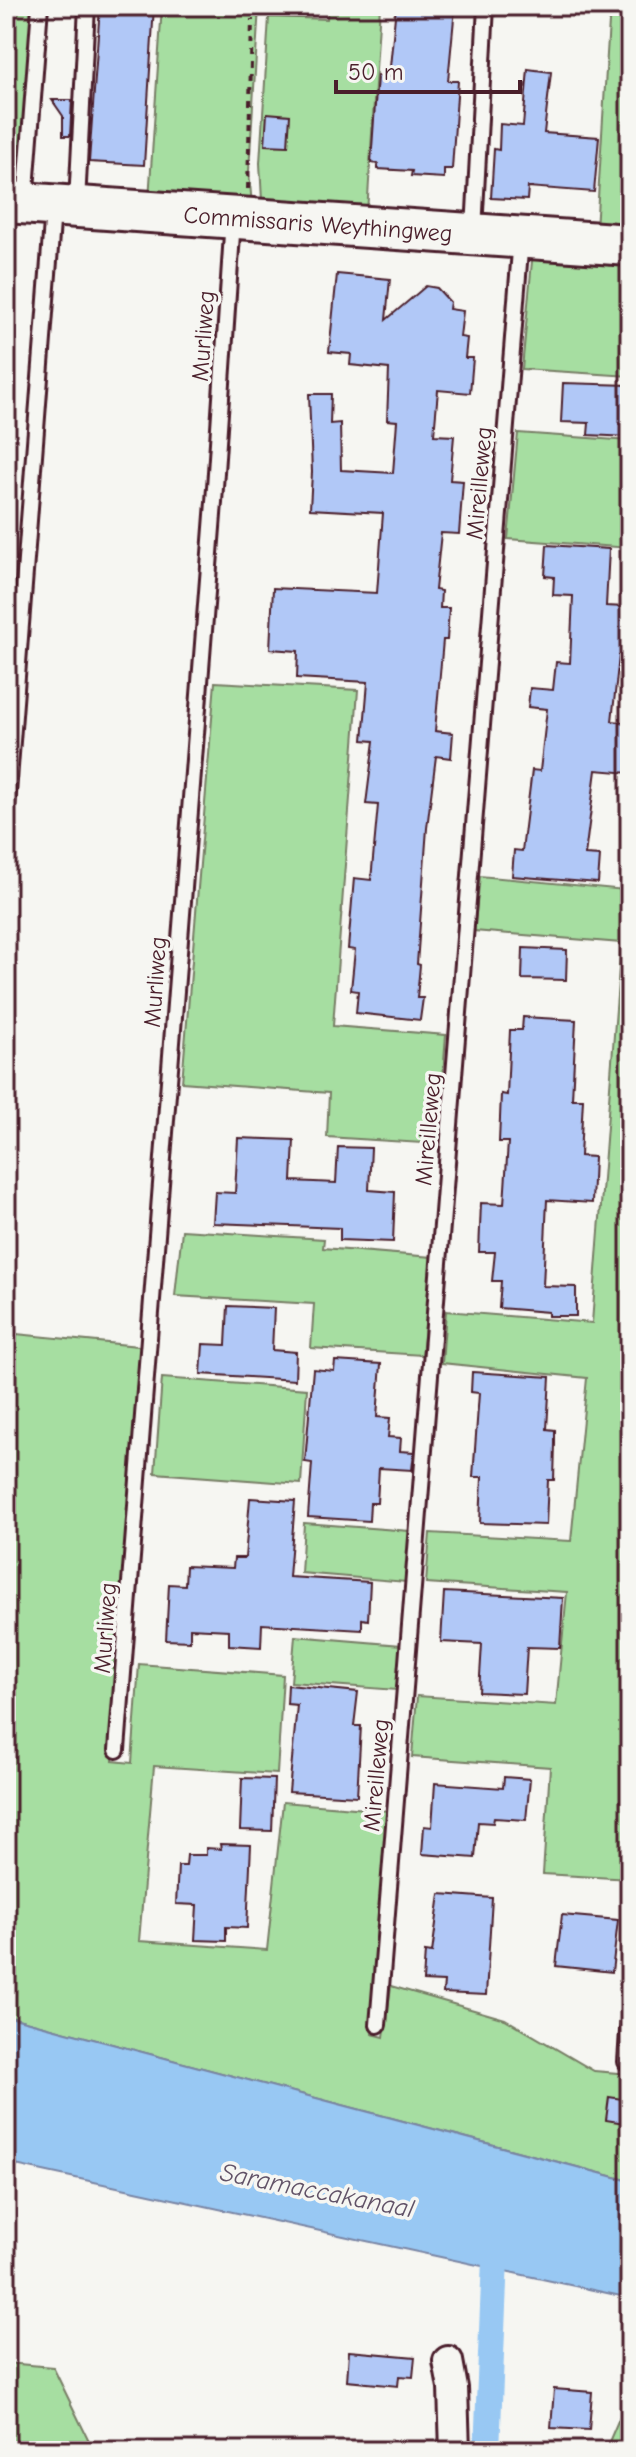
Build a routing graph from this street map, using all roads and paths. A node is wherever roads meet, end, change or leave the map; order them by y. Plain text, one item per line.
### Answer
1 (40, 6) edge
2 (87, 6) edge
3 (486, 6) edge
4 (252, 19) dead end
5 (40, 204) edge
6 (241, 219) junction
7 (473, 234) junction
8 (521, 238) junction
9 (630, 245) edge
10 (6, 819) edge
11 (117, 1750) dead end
12 (630, 2002) edge
13 (378, 2025) dead end
14 (626, 2062) dead end
15 (448, 2361) dead end
16 (455, 2451) edge

1 - 5 lane
2 - 5 lane
3 - 7 lane
4 - 6 path
5 - 6 main road, Commissaris Weythingweg
5 - 10 lane
6 - 7 main road, Commissaris Weythingweg
6 - 11 lane, Murliweg
7 - 8 main road, Commissaris Weythingweg
8 - 9 main road, Commissaris Weythingweg
8 - 13 lane, Mireilleweg
12 - 14 lane
15 - 16 street

